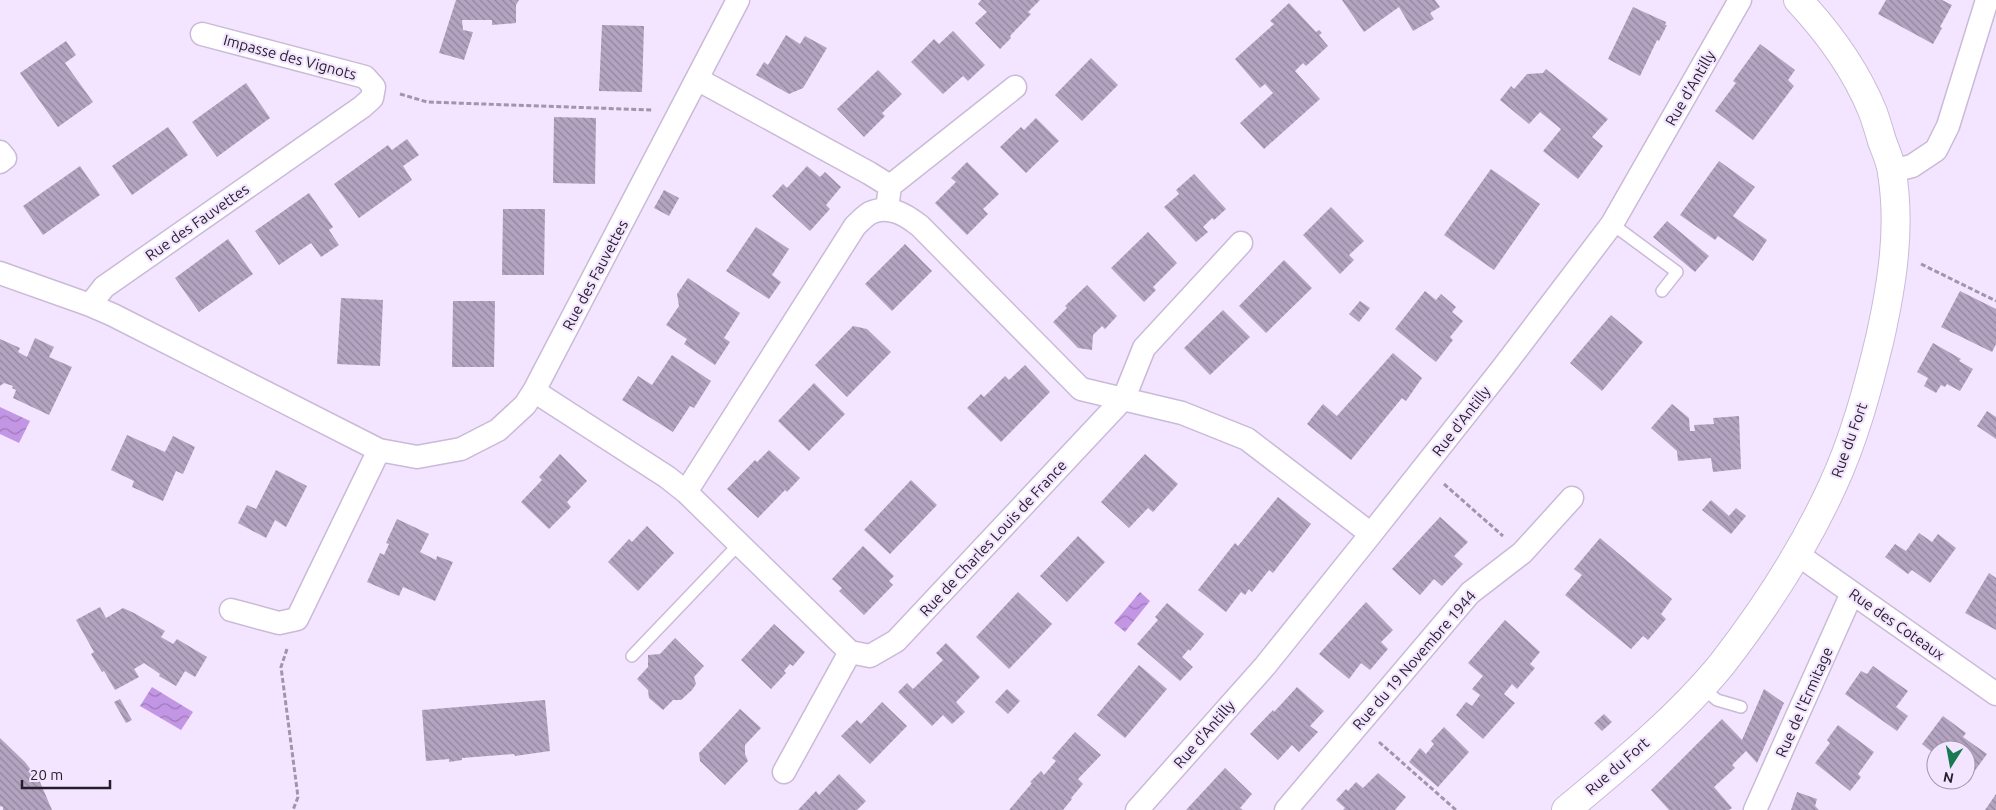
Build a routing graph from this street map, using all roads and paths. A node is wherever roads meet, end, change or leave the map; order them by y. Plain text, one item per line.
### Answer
1 (738, 0) edge
2 (1740, 0) edge
3 (1798, 0) edge
4 (1987, 0) edge
5 (202, 34) dead end
6 (697, 80) junction
7 (374, 87) junction
8 (1015, 87) dead end
9 (675, 121) junction
10 (0, 152) edge
11 (0, 162) edge
12 (1892, 171) junction
13 (890, 186) junction
14 (887, 209) junction
15 (1612, 224) junction
16 (1241, 243) dead end
17 (1894, 256) junction
18 (0, 273) edge
19 (1662, 291) dead end
20 (1996, 301) edge
21 (90, 305) junction
22 (534, 391) junction
23 (1124, 398) junction
24 (379, 450) junction
25 (1424, 468) junction
26 (686, 492) junction
27 (1572, 498) dead end
28 (1371, 534) junction
29 (739, 544) junction
30 (1522, 553) junction
31 (1797, 554) junction
32 (1852, 594) junction
33 (231, 610) dead end
34 (296, 619) junction
35 (850, 652) junction
36 (632, 656) dead end
37 (1700, 687) junction
38 (1996, 694) edge
39 (1741, 707) dead end
40 (1358, 724) junction
41 (784, 772) dead end
42 (1578, 806) edge
43 (293, 810) edge
44 (1137, 810) edge
45 (1286, 810) edge
46 (1456, 810) edge
47 (1756, 810) edge

1 - 6 street, Rue des Fauvettes
2 - 15 street, Rue d'Antilly
3 - 12 main road, Rue du Fort
4 - 12 street
5 - 7 street, Impasse des Vignots
6 - 9 street, Rue des Fauvettes
6 - 13 street
7 - 9 path
7 - 21 street, Rue des Fauvettes
8 - 13 street
9 - 22 street, Rue des Fauvettes
10 - 11 street
12 - 17 main road, Rue du Fort
13 - 14 street
14 - 23 street
14 - 26 street
15 - 19 lane
15 - 25 street, Rue d'Antilly
16 - 23 street, Rue de Charles Louis de France
17 - 20 path
17 - 31 main road, Rue du Fort
18 - 21 street, Rue des Fauvettes
21 - 24 street, Rue des Fauvettes
22 - 24 street, Rue des Fauvettes
22 - 26 street
23 - 28 street
23 - 35 street, Rue de Charles Louis de France
24 - 34 street
25 - 28 street, Rue d'Antilly
25 - 30 path
26 - 29 street
27 - 30 street, Rue du 19 Novembre 1944
28 - 44 street, Rue d'Antilly
29 - 35 street
29 - 36 lane
30 - 40 street, Rue du 19 Novembre 1944
31 - 32 street, Rue des Coteaux
31 - 37 main road, Rue du Fort
32 - 38 street, Rue des Coteaux
32 - 47 street, Rue de l'Ermitage
33 - 34 street
34 - 43 path
35 - 41 street
37 - 39 lane
37 - 42 main road, Rue du Fort
40 - 45 street, Rue du 19 Novembre 1944
40 - 46 path

